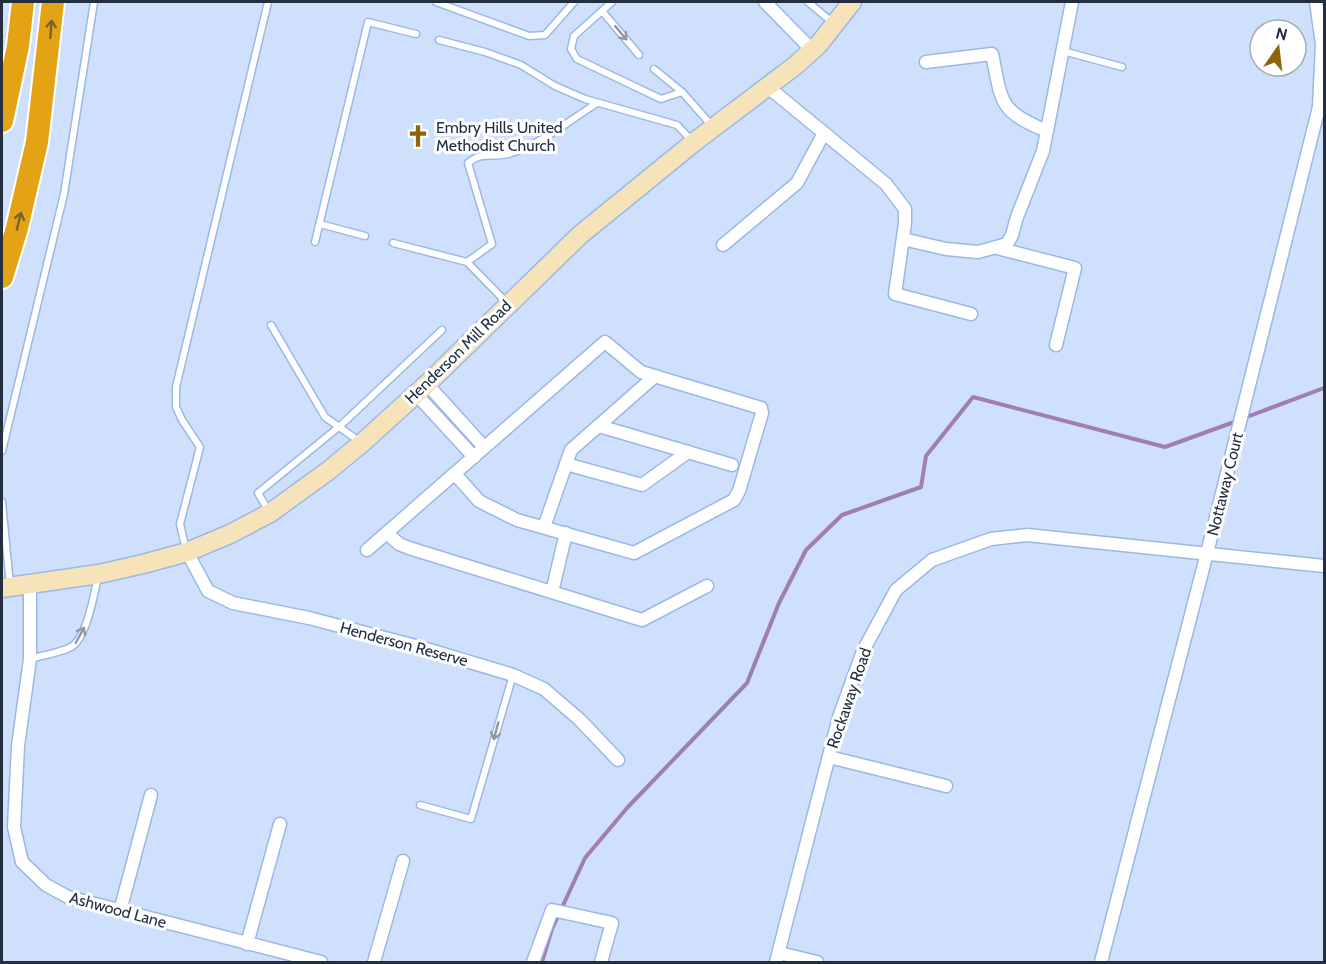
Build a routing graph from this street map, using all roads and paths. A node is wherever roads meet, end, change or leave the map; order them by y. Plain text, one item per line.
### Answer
1 (10, 2) edge
2 (23, 2) edge
3 (53, 2) edge
4 (94, 2) edge
5 (268, 2) edge
6 (436, 2) edge
7 (574, 2) edge
8 (612, 2) edge
9 (765, 2) edge
10 (808, 2) edge
11 (852, 2) edge
12 (1072, 2) edge
13 (1319, 3) edge
14 (602, 11) junction
15 (835, 24) junction
16 (416, 34) dead end
17 (439, 40) dead end
18 (812, 50) junction
19 (1062, 51) junction
20 (639, 55) dead end
21 (926, 62) dead end
22 (1122, 67) dead end
23 (654, 69) dead end
24 (2, 70) edge
25 (768, 87) junction
26 (682, 92) junction
27 (597, 102) junction
28 (2, 121) edge
29 (713, 128) junction
30 (1047, 131) junction
31 (824, 133) junction
32 (693, 143) junction
33 (320, 224) junction
34 (365, 236) dead end
35 (903, 239) junction
36 (315, 242) dead end
37 (393, 243) dead end
38 (723, 245) dead end
39 (997, 248) junction
40 (467, 262) junction
41 (2, 277) edge
42 (508, 304) junction
43 (971, 314) dead end
44 (271, 326) dead end
45 (442, 330) dead end
46 (1056, 345) dead end
47 (655, 376) junction
48 (422, 389) junction
49 (450, 410) junction
50 (440, 420) junction
51 (340, 426) junction
52 (599, 426) junction
53 (362, 443) junction
54 (484, 447) junction
55 (2, 451) edge
56 (688, 452) junction
57 (474, 457) junction
58 (566, 464) junction
59 (732, 465) dead end
60 (455, 474) junction
61 (2, 502) edge
62 (270, 513) junction
63 (544, 527) junction
64 (387, 533) junction
65 (566, 533) junction
66 (367, 550) dead end
67 (187, 552) junction
68 (1207, 553) junction
69 (1324, 566) edge
70 (99, 574) junction
71 (30, 585) junction
72 (707, 586) dead end
73 (6, 588) edge
74 (552, 592) junction
75 (30, 659) junction
76 (513, 675) junction
77 (829, 757) junction
78 (618, 760) dead end
79 (946, 786) dead end
80 (151, 795) dead end
81 (420, 805) dead end
82 (280, 824) dead end
83 (403, 861) dead end
84 (120, 911) junction
85 (247, 944) junction
86 (778, 958) edge
87 (321, 963) edge
88 (374, 963) edge
89 (533, 963) edge
90 (601, 963) edge
91 (817, 963) edge
92 (1101, 963) edge

1 - 24 highway
2 - 28 highway
41 -> 3 highway
4 - 55 lane
5 - 67 lane
6 - 7 lane
8 - 14 lane
9 - 18 street
10 - 15 lane
11 - 15 street, Henderson Mill Road
12 - 19 street
13 - 68 street, Nottaway Court
14 -> 20 lane
14 - 26 lane
15 - 18 street, Henderson Mill Road
16 - 33 lane
17 - 27 lane
18 - 25 street, Henderson Mill Road
19 - 22 lane
19 - 30 street
21 - 30 street
23 - 26 lane
25 - 29 street, Henderson Mill Road
25 - 31 street
26 - 29 lane
27 - 32 lane
27 - 40 lane
29 - 32 street, Henderson Mill Road
30 - 39 street
31 - 35 street
31 - 38 street
32 - 42 street, Henderson Mill Road
33 - 34 lane
33 - 36 lane
35 - 39 street
35 - 43 street
37 - 40 lane
39 - 46 street
40 - 42 lane
42 - 48 street, Henderson Mill Road
44 - 51 lane
45 - 51 lane
47 - 52 street
47 - 54 street
47 - 65 street
48 - 49 street
48 - 50 street
48 - 53 street, Henderson Mill Road
49 - 50 street
49 - 54 street
50 - 57 street
51 - 53 lane
51 - 62 lane
52 - 56 street
52 - 58 street
53 - 62 street, Henderson Mill Road
54 - 57 street
56 - 58 street
56 - 59 street
57 - 60 street
58 - 63 street
60 - 63 street
60 - 64 street
61 - 73 lane
62 - 67 street, Henderson Mill Road
63 - 65 street
64 - 66 street
64 - 74 street
65 - 74 street
67 - 70 street, Henderson Mill Road
67 - 76 street, Henderson Reserve
68 - 69 street, Rockaway Road
68 - 77 street, Rockaway Road
68 - 92 street, Nottaway Court
70 - 71 street, Henderson Mill Road
75 -> 70 lane
71 - 73 street, Henderson Mill Road
71 - 75 street, Ashwood Lane
72 - 74 street
75 - 84 street, Ashwood Lane
76 - 78 street, Henderson Reserve
76 -> 81 lane
77 - 79 street
77 - 86 street, Rockaway Road
80 - 84 street
82 - 85 street
83 - 88 street
84 - 85 street, Ashwood Lane
85 - 87 street, Ashwood Lane
86 - 91 street
89 - 90 street

